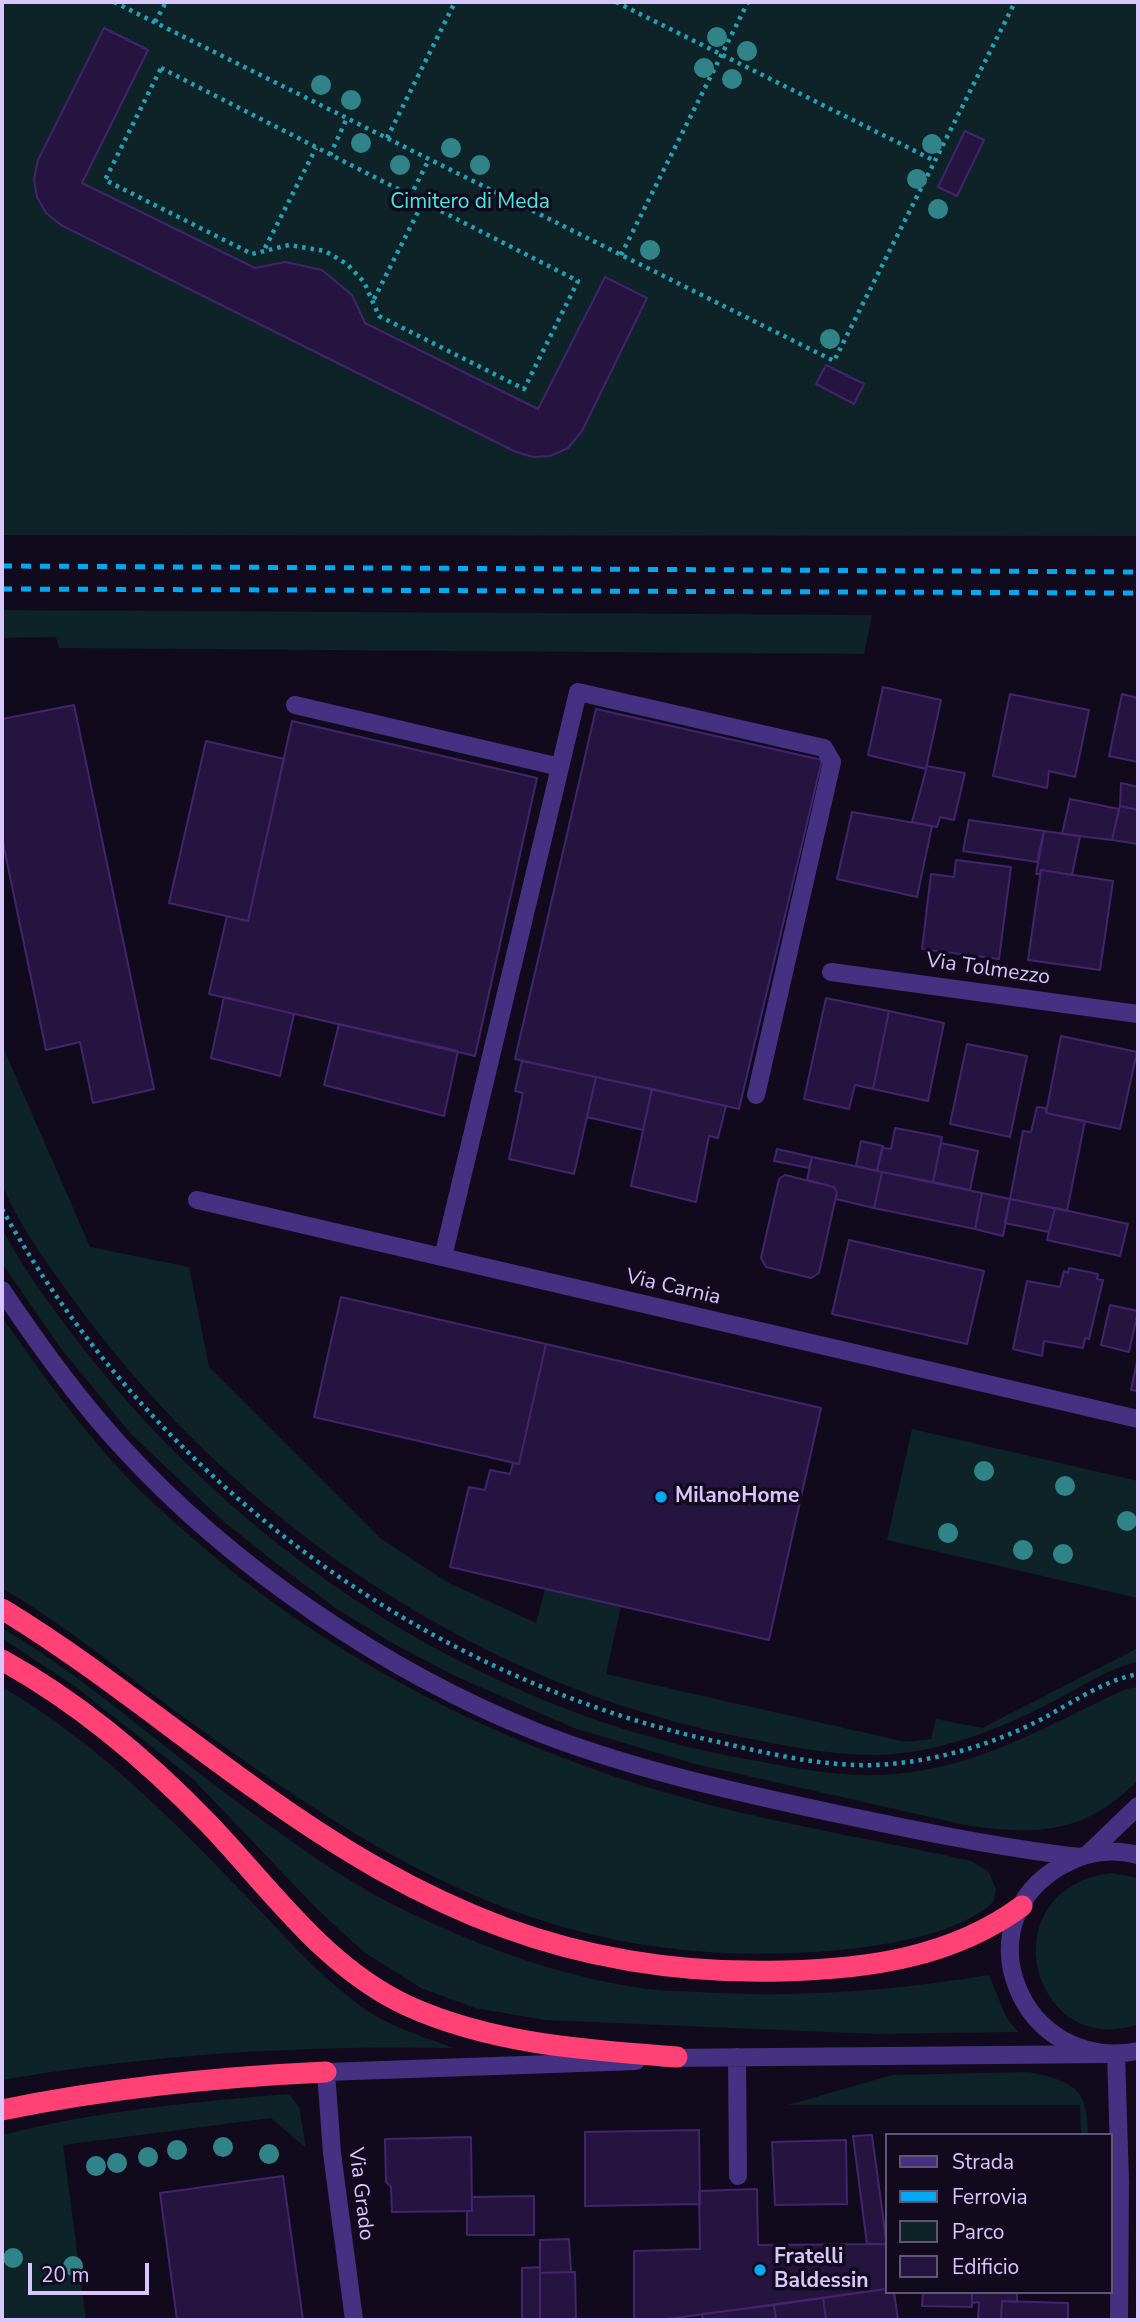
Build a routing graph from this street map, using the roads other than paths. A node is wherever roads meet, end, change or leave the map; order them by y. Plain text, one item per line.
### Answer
1 (295, 705) dead end
2 (560, 767) junction
3 (831, 972) dead end
4 (1138, 1014) edge
5 (757, 1095) dead end
6 (197, 1200) dead end
7 (443, 1257) junction
8 (2, 1290) edge
9 (1138, 1419) edge
10 (2, 1609) edge
11 (2, 1660) edge
12 (1138, 1806) edge
13 (1084, 1855) junction
14 (1138, 1855) edge
15 (1022, 1906) junction
16 (1124, 2053) edge
17 (677, 2057) junction
18 (737, 2057) junction
19 (326, 2072) junction
20 (2, 2110) edge
21 (738, 2176) dead end
22 (354, 2320) edge
23 (1119, 2320) edge

1 - 2 street
2 - 5 street
2 - 7 street
3 - 4 street, Via Tolmezzo
6 - 7 street, Via Carnia
7 - 9 street, Via Carnia
8 - 13 street
10 - 15 highway
11 - 17 highway
12 - 13 street
13 - 14 street
13 - 15 street
15 - 16 street
16 - 18 street
16 - 23 street
17 - 18 street
17 - 19 street
18 - 21 street
19 - 20 highway
19 - 22 street, Via Grado

